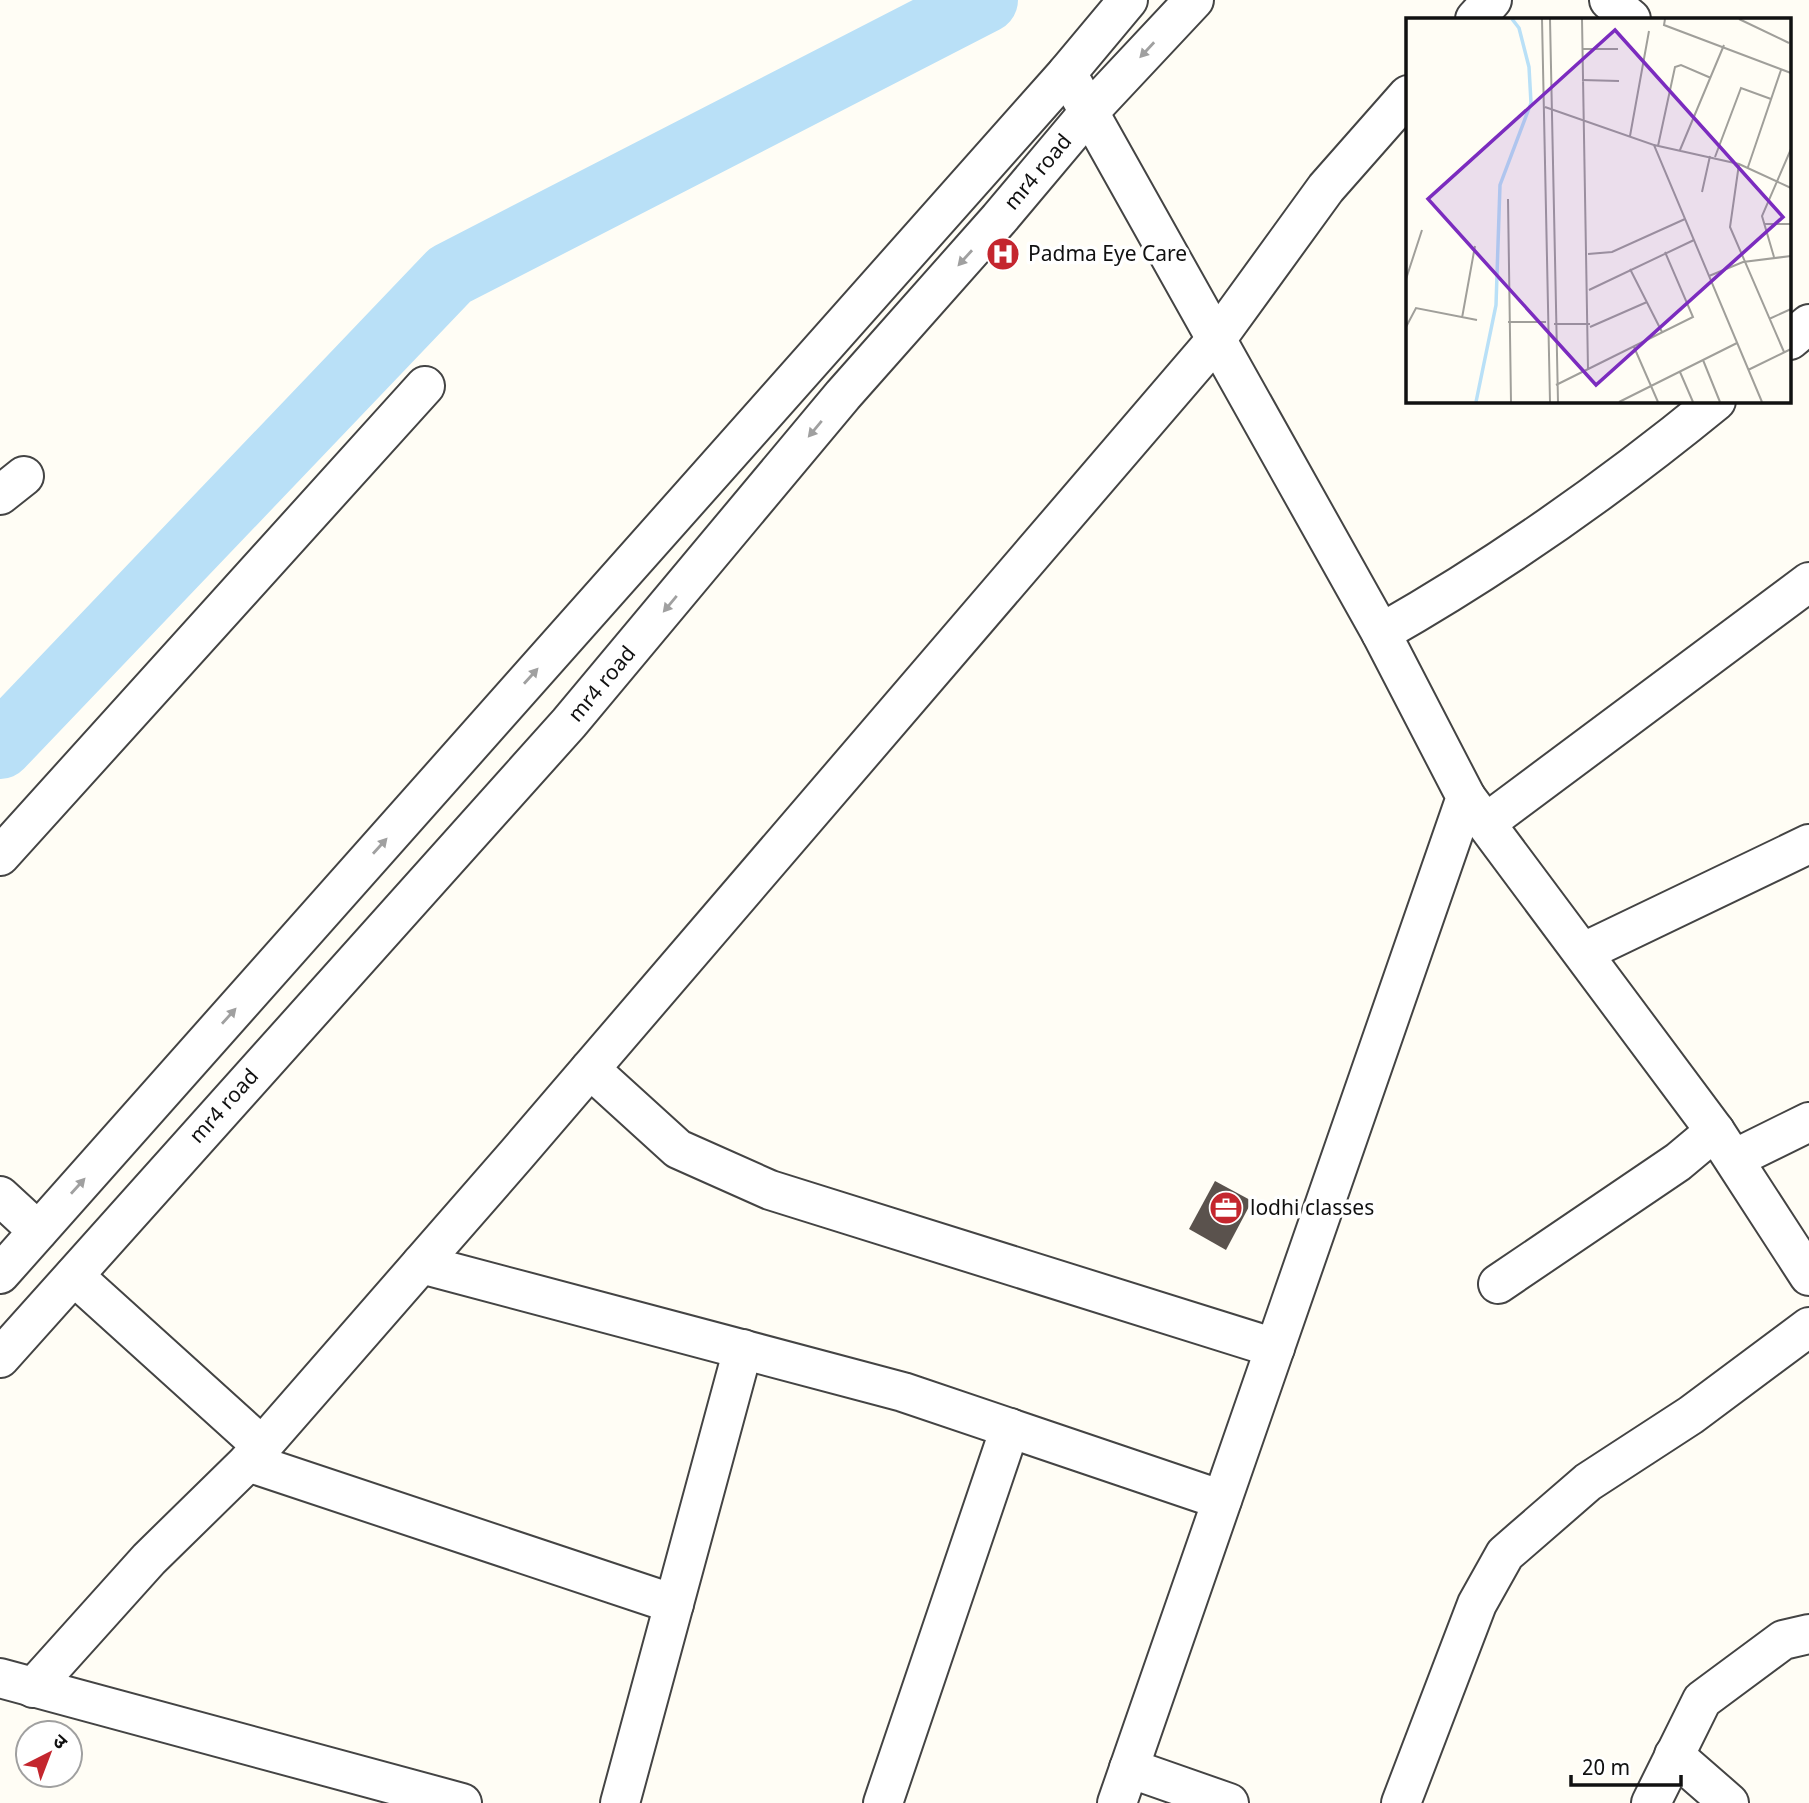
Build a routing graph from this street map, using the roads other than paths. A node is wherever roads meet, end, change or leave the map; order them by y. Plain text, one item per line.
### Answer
1 (1128, 0) edge
2 (1194, 0) edge
3 (1492, 0) edge
4 (1609, 0) edge
5 (1476, 18) edge
6 (1630, 18) edge
7 (1067, 73) junction
8 (1404, 108) edge
9 (1089, 112) junction
10 (1809, 324) edge
11 (1792, 338) edge
12 (1215, 341) junction
13 (425, 386) dead end
14 (1715, 402) edge
15 (1809, 582) edge
16 (1381, 633) junction
17 (1476, 810) junction
18 (1809, 844) edge
19 (0, 856) edge
20 (1584, 952) junction
21 (590, 1069) junction
22 (1809, 1122) edge
23 (1724, 1145) junction
24 (0, 1196) edge
25 (38, 1231) junction
26 (421, 1264) junction
27 (0, 1273) edge
28 (74, 1276) junction
29 (1809, 1276) edge
30 (1498, 1284) dead end
31 (1809, 1327) edge
32 (1275, 1348) junction
33 (743, 1349) junction
34 (0, 1358) edge
35 (1010, 1428) junction
36 (255, 1454) junction
37 (1222, 1500) junction
38 (674, 1604) junction
39 (1809, 1634) edge
40 (16, 1683) edge
41 (1674, 1755) junction
42 (1129, 1768) junction
43 (388, 1793) edge
44 (462, 1803) edge
45 (620, 1803) edge
46 (883, 1803) edge
47 (1116, 1803) edge
48 (1229, 1803) edge
49 (1401, 1803) edge
50 (1651, 1803) edge
51 (1729, 1803) edge

1 - 7 street, mr4 road
2 -> 9 street, mr4 road
3 - 5 street
4 - 6 street
7 - 9 street
25 -> 7 street, mr4 road
8 - 12 street
9 - 12 street
9 -> 28 street, mr4 road
10 - 11 street
12 - 16 street
12 - 21 street
13 - 19 street
14 - 16 street
15 - 17 street
16 - 17 street
17 - 20 street
17 - 32 street
18 - 20 street
20 - 23 street
21 - 26 street
21 - 32 street
22 - 23 street
23 - 29 street
23 - 30 street
24 - 25 street
25 - 27 street, mr4 road
26 - 33 street
26 - 36 street
28 - 34 street, mr4 road
28 - 36 street
31 - 49 street
32 - 37 street
33 - 35 street
33 - 38 street
35 - 37 street
35 - 46 street
36 - 38 street
36 - 40 street
37 - 42 street
38 - 45 street
39 - 41 street
40 - 43 street
41 - 50 street
41 - 51 street
42 - 47 street
42 - 48 street
43 - 44 street

